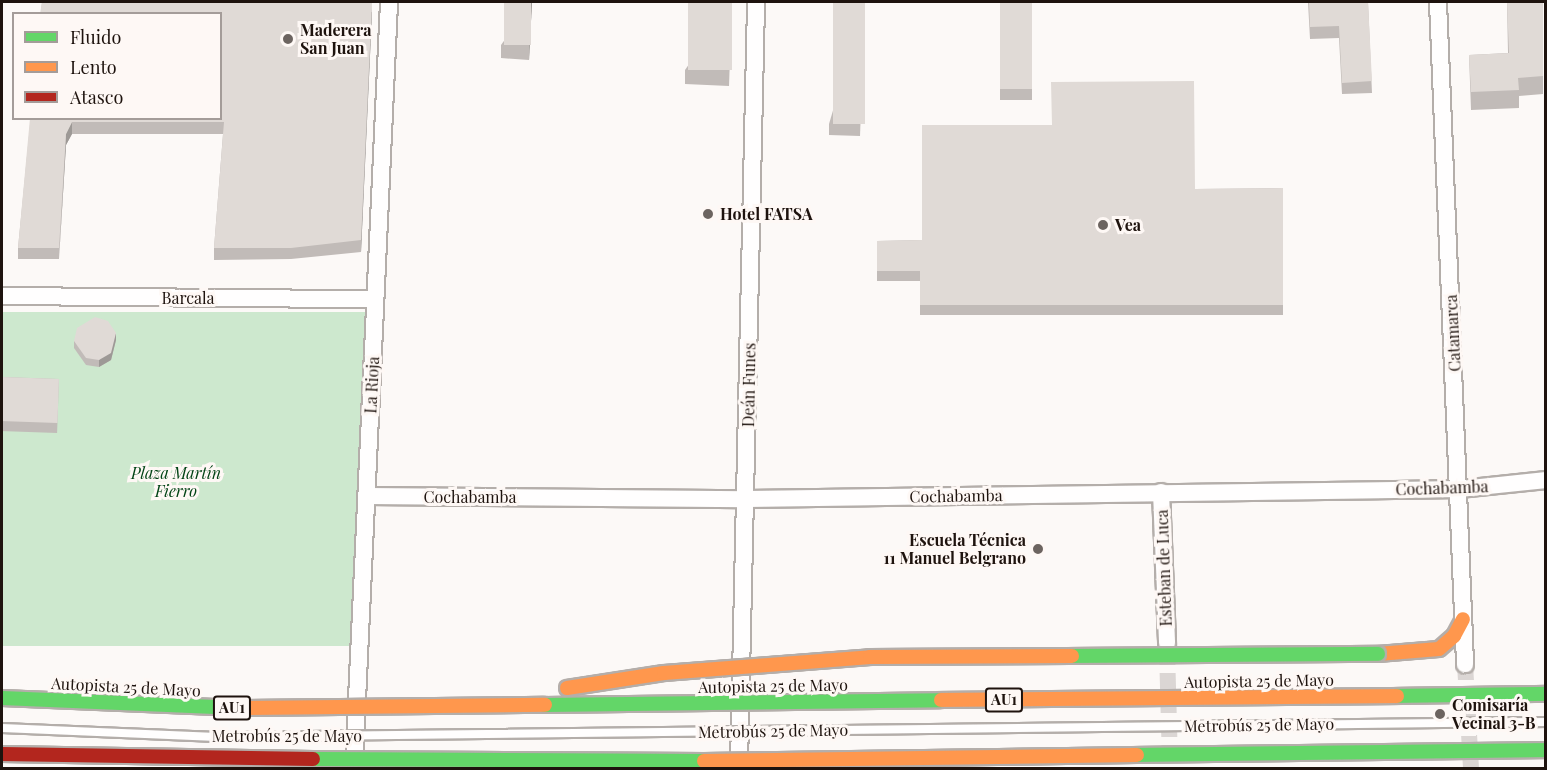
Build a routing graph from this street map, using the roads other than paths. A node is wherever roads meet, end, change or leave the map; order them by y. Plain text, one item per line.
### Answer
1 (389, 2) edge
2 (756, 2) edge
3 (1438, 2) edge
4 (2, 296) edge
5 (375, 299) junction
6 (1545, 480) edge
7 (1460, 489) junction
8 (1161, 492) junction
9 (367, 496) junction
10 (747, 499) junction
11 (1463, 619) junction
12 (1167, 643) tunnel mouth
13 (1465, 664) tunnel mouth
14 (1545, 694) edge
15 (2, 698) edge
16 (462, 704) junction
17 (1545, 722) edge
18 (2, 728) edge
19 (1545, 750) edge
20 (2, 754) edge
21 (481, 759) junction
22 (354, 768) edge
23 (531, 768) edge
24 (739, 768) edge

1 - 5 street, La Rioja
2 - 10 street, Deán Funes
3 - 7 street, Catamarca
4 - 5 street, Barcala
5 - 9 street, La Rioja
6 - 7 street, Cochabamba
7 - 8 street, Cochabamba
7 - 11 street, Catamarca
8 - 10 street, Cochabamba
8 - 12 street, Esteban de Luca
9 - 10 street, Cochabamba
9 - 22 street, La Rioja
10 - 24 street, Deán Funes
11 - 13 street, Catamarca
11 - 16 highway, bridge
14 - 16 highway, Autopista 25 de Mayo / AU1, bridge
15 - 16 highway, Autopista 25 de Mayo / AU1, bridge
17 - 18 lane, Metrobús 25 de Mayo, bridge
19 - 21 highway, bridge
20 - 21 highway, bridge
21 - 23 highway, bridge

